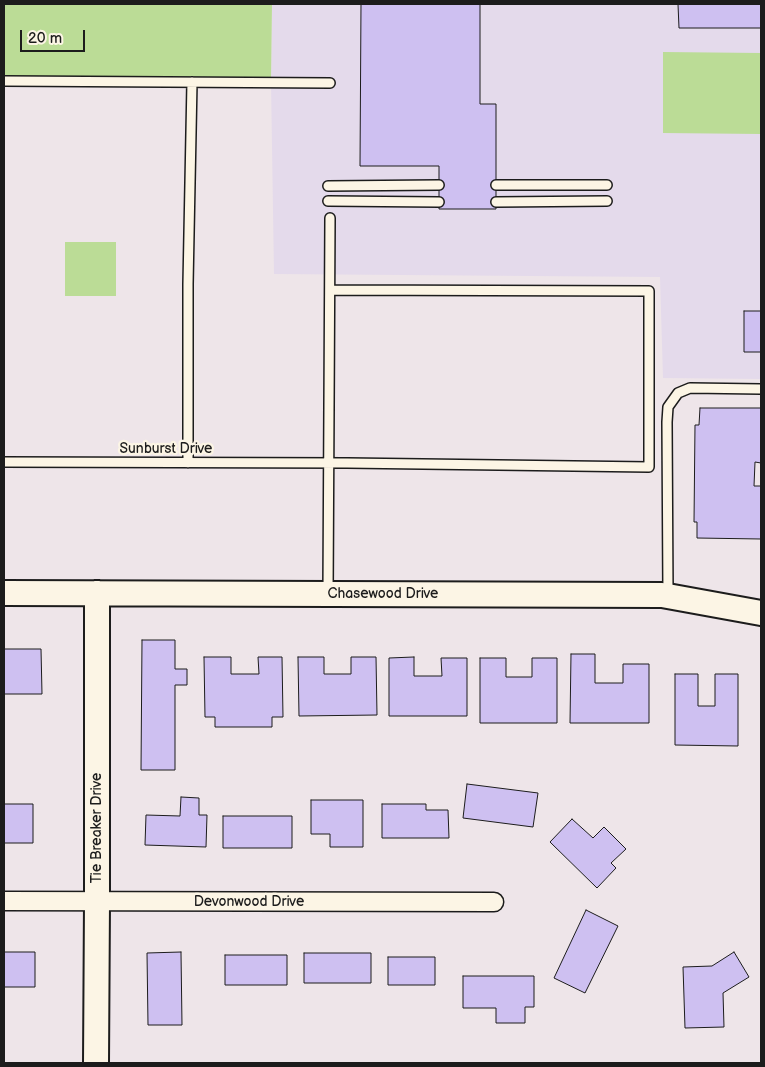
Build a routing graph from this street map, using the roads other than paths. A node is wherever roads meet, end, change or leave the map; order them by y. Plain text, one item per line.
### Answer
1 (4, 81) edge
2 (192, 82) junction
3 (330, 83) dead end
4 (439, 185) dead end
5 (496, 185) dead end
6 (607, 185) dead end
7 (328, 186) dead end
8 (328, 201) dead end
9 (607, 201) dead end
10 (439, 202) dead end
11 (496, 202) dead end
12 (330, 218) dead end
13 (330, 290) junction
14 (761, 389) edge
15 (4, 462) edge
16 (188, 463) junction
17 (329, 463) junction
18 (4, 593) edge
19 (97, 593) junction
20 (328, 594) junction
21 (668, 596) junction
22 (761, 613) edge
23 (4, 901) edge
24 (98, 902) junction
25 (494, 902) dead end
26 (96, 1063) edge

1 - 2 lane
2 - 3 lane
2 - 16 lane
4 - 7 lane
5 - 6 lane
8 - 10 lane
9 - 11 lane
12 - 13 lane
13 - 17 lane
13 - 17 lane, Sunburst Drive
14 - 21 lane
15 - 16 lane, Sunburst Drive
16 - 17 lane, Sunburst Drive
17 - 20 lane
18 - 19 street, Chasewood Drive
19 - 20 street, Chasewood Drive
19 - 24 street, Tie Breaker Drive
20 - 21 street, Chasewood Drive
21 - 22 street, Chasewood Drive
23 - 24 street, Devonwood Drive
24 - 25 street, Devonwood Drive
24 - 26 street, Tie Breaker Drive

